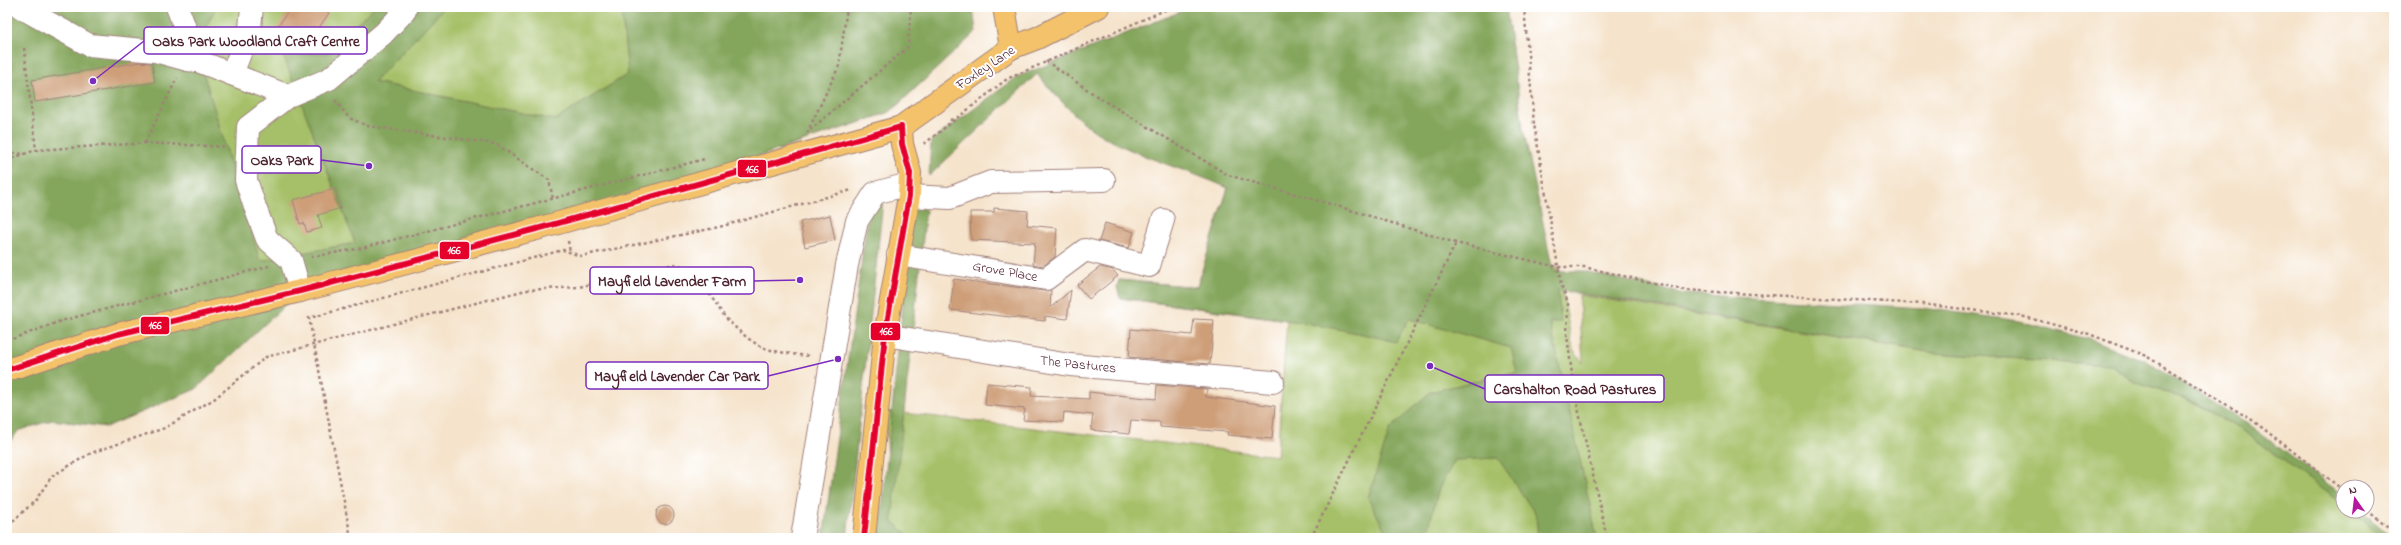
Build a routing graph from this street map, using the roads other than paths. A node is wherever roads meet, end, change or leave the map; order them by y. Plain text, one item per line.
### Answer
1 (20, 7) edge
2 (177, 7) edge
3 (252, 7) edge
4 (1004, 7) edge
5 (1098, 7) edge
6 (405, 11) dead end
7 (1011, 48) junction
8 (192, 60) junction
9 (232, 74) junction
10 (288, 96) junction
11 (901, 127) junction
12 (1104, 180) dead end
13 (909, 184) junction
14 (1163, 220) dead end
15 (898, 255) junction
16 (300, 292) junction
17 (885, 335) junction
18 (7, 370) edge
19 (1273, 382) dead end
20 (802, 538) edge
21 (864, 538) edge

1 - 8 street
2 - 8 street
3 - 9 street
4 - 7 main road
5 - 7 main road, Foxley Lane
6 - 10 street
7 - 11 main road, Foxley Lane
8 - 9 street
9 - 10 street
10 - 16 street
11 - 13 main road
11 - 16 main road, Foxley Lane
12 - 13 street
13 - 15 main road
13 - 20 street
14 - 15 street, Grove Place
15 - 17 main road
16 - 18 main road, Foxley Lane
17 - 19 street, The Pastures
17 - 21 main road

